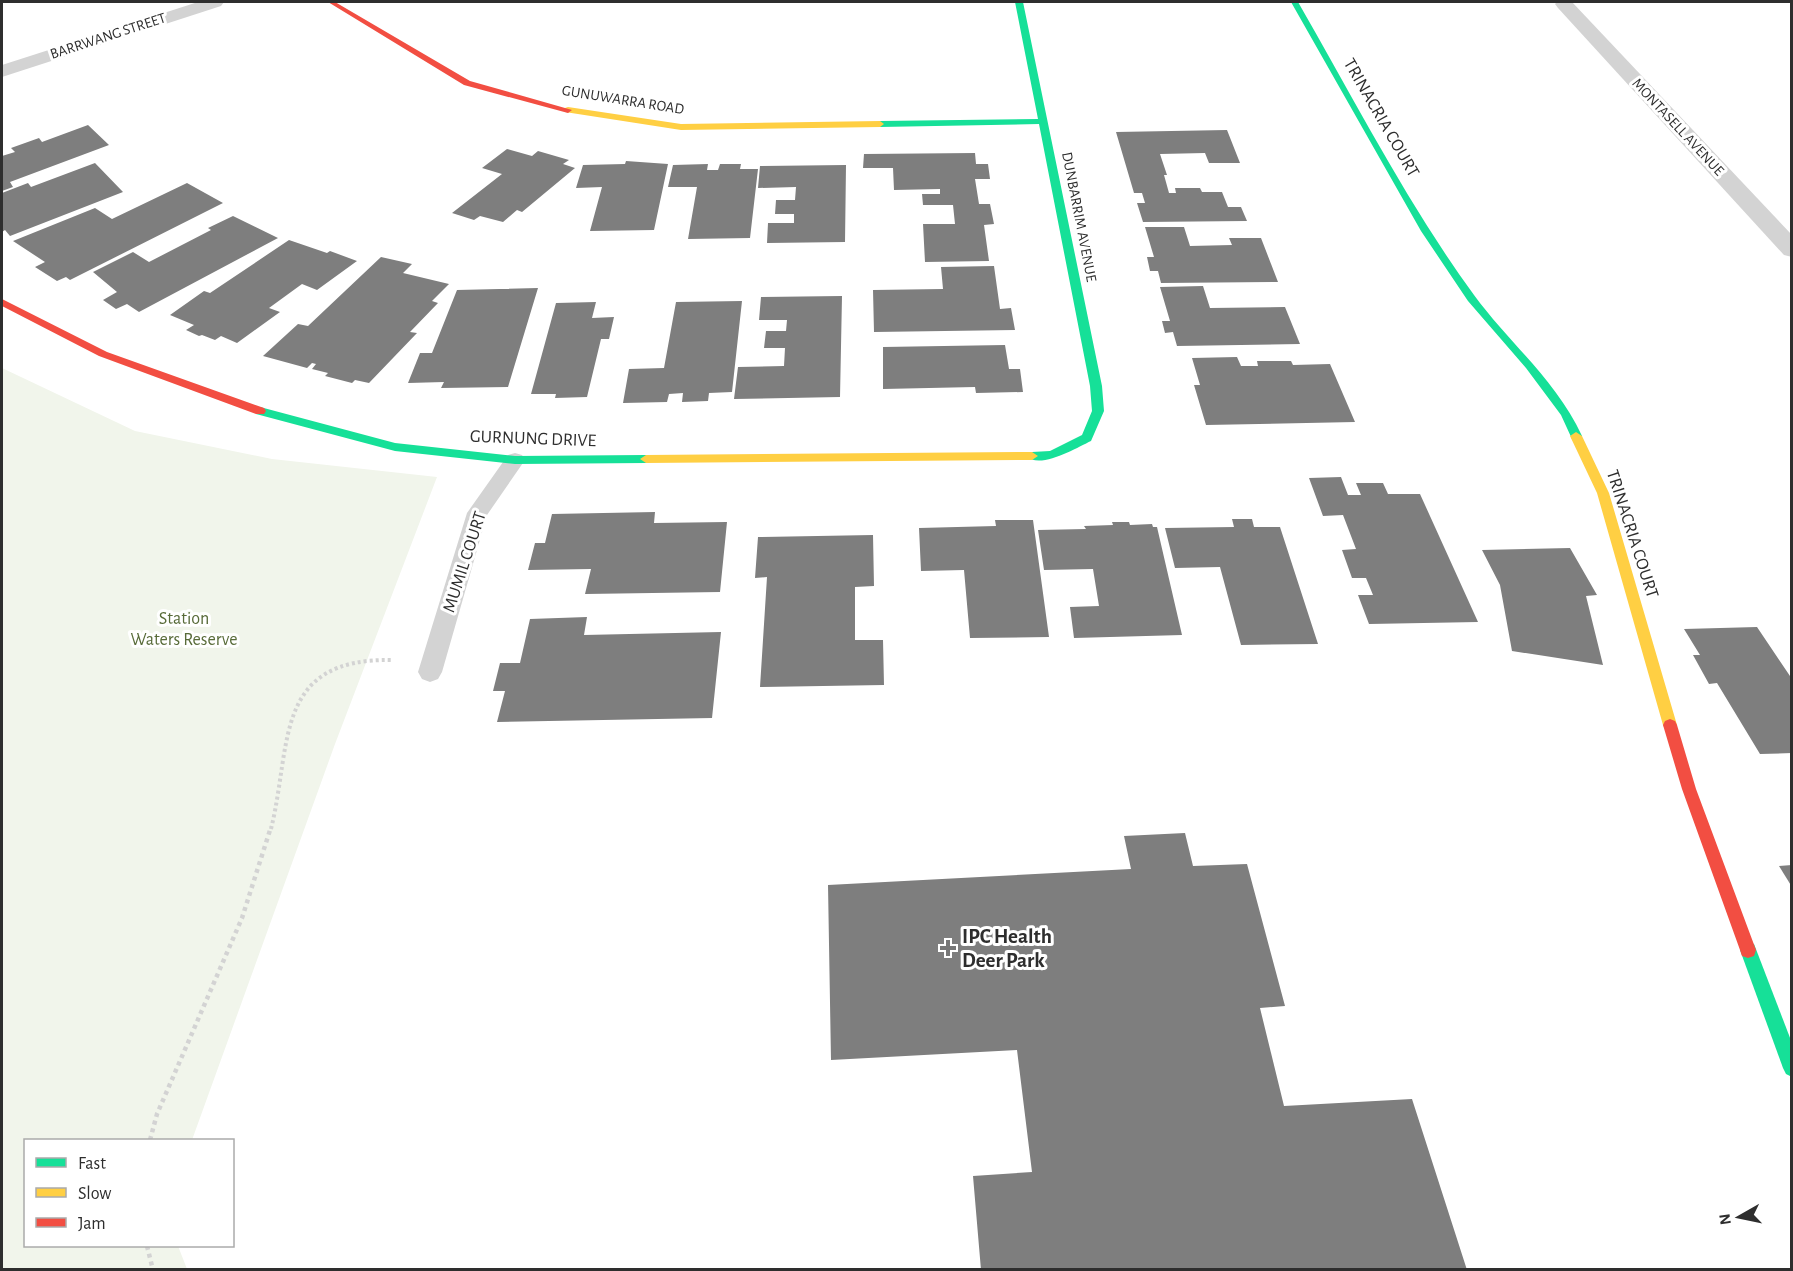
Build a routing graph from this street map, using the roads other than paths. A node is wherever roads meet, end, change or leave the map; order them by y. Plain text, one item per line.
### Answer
1 (216, 2) edge
2 (331, 2) edge
3 (1018, 2) edge
4 (1294, 2) edge
5 (1564, 4) dead end
6 (2, 71) edge
7 (1043, 121) junction
8 (1791, 250) edge
9 (2, 302) edge
10 (1088, 438) joint
11 (516, 460) junction
12 (430, 672) road end
13 (1791, 1068) edge

1 - 6 street, BARRWANG STREET
2 - 7 street, GUNUWARRA ROAD
3 - 7 street, DUNBARRIM AVENUE
4 - 13 street, TRINACRIA COURT
5 - 8 street, MONTASELL AVENUE
7 - 10 street, DUNBARRIM AVENUE
9 - 11 street, GURNUNG DRIVE
10 - 11 street, GURNUNG DRIVE
11 - 12 lane, MUMIL COURT

